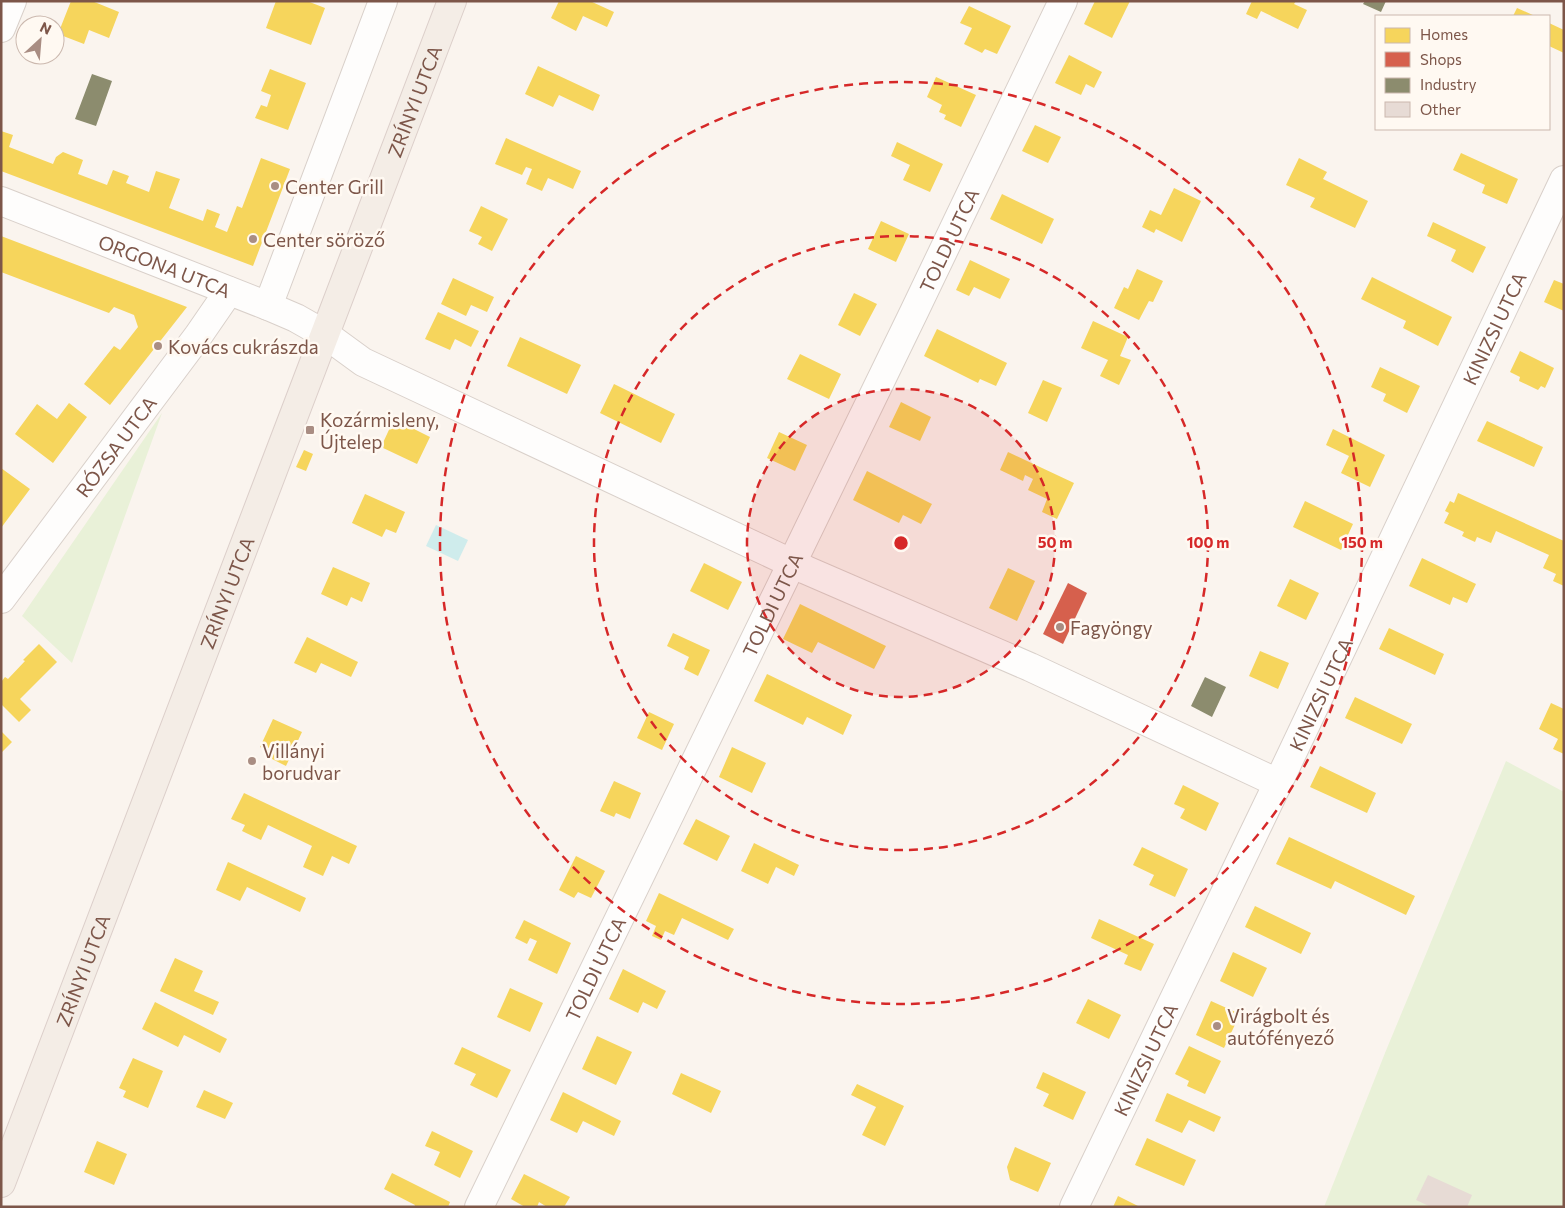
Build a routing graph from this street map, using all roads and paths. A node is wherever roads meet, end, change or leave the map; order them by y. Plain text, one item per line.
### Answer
1 (12, 1) edge
2 (383, 1) edge
3 (452, 1) edge
4 (1063, 1) edge
5 (1, 28) edge
6 (1564, 180) edge
7 (1, 201) edge
8 (229, 291) junction
9 (268, 306) junction
10 (326, 335) junction
11 (792, 562) junction
12 (1, 599) edge
13 (1278, 783) junction
14 (1, 1183) edge
15 (479, 1207) edge
16 (1074, 1207) edge

1 - 5 street
2 - 9 street
3 - 10 main road, ZRÍNYI UTCA
4 - 11 street, TOLDI UTCA
6 - 13 street, KINIZSI UTCA
7 - 8 street, ORGONA UTCA
8 - 9 street, ORGONA UTCA
8 - 12 street, RÓZSA UTCA
9 - 10 street, ORGONA UTCA
10 - 11 street, ORGONA UTCA
10 - 14 main road, ZRÍNYI UTCA
11 - 13 street, ORGONA UTCA
11 - 15 street, TOLDI UTCA
13 - 16 street, KINIZSI UTCA

